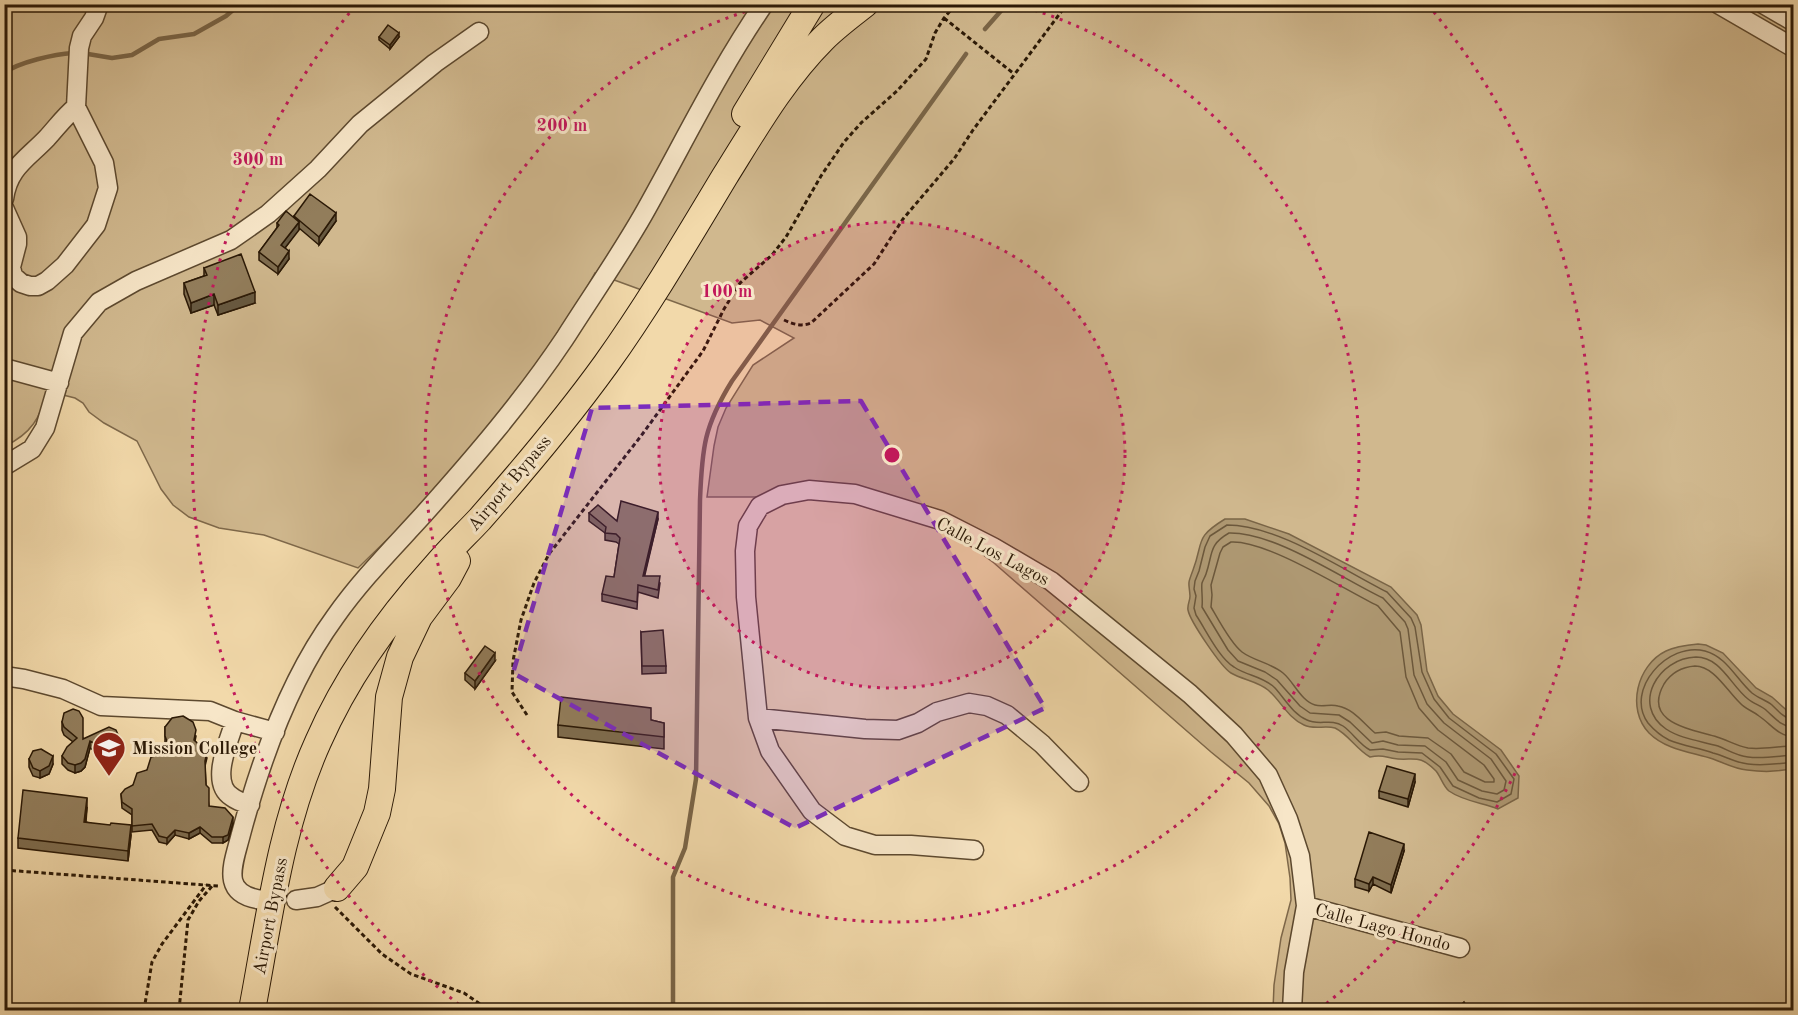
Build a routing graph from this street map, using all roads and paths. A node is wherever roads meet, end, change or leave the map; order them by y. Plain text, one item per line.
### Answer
1 (99, 4) edge
2 (764, 4) edge
3 (797, 4) edge
4 (812, 4) edge
5 (865, 4) edge
6 (886, 4) edge
7 (956, 4) edge
8 (1067, 4) edge
9 (1718, 4) edge
10 (1763, 4) edge
11 (944, 18) junction
12 (1794, 22) edge
13 (478, 32) dead end
14 (1794, 48) edge
15 (1014, 74) junction
16 (76, 107) junction
17 (731, 152) junction
18 (4, 199) edge
19 (4, 208) edge
20 (784, 320) dead end
21 (4, 368) edge
22 (59, 383) junction
23 (4, 466) edge
24 (478, 521) junction
25 (4, 676) edge
26 (527, 715) dead end
27 (758, 718) junction
28 (235, 721) junction
29 (275, 732) junction
30 (1079, 782) dead end
31 (250, 805) junction
32 (974, 850) dead end
33 (4, 870) edge
34 (206, 885) junction
35 (213, 885) junction
36 (334, 889) junction
37 (239, 892) junction
38 (263, 900) dead end
39 (296, 900) dead end
40 (1306, 906) junction
41 (1460, 948) dead end
42 (144, 1011) edge
43 (179, 1011) edge
44 (243, 1011) edge
45 (252, 1011) edge
46 (489, 1011) edge
47 (1292, 1011) edge

1 - 16 street
2 - 29 street
3 - 17 highway
4 - 17 highway, Airport Bypass
5 - 17 highway, Airport Bypass
6 - 17 highway
7 - 11 path
8 - 15 path
9 - 14 street
10 - 12 street
11 - 15 path
11 - 26 path
13 - 22 street
15 - 20 path
16 - 18 street
16 - 19 street
17 - 24 highway, Airport Bypass
17 - 44 highway, Airport Bypass
21 - 22 street
22 - 23 street
24 - 36 highway
24 - 45 highway, Airport Bypass
25 - 28 street
27 - 30 street
27 - 32 street, Calle Los Lagos
27 - 40 street, Calle Los Lagos
28 - 29 street
28 - 31 street
29 - 31 street
31 - 37 street
33 - 34 path
34 - 35 path
34 - 42 path
35 - 37 path
35 - 43 path
36 - 39 street
36 - 46 path
37 - 38 street
40 - 41 street, Calle Lago Hondo
40 - 47 street, Calle Los Lagos

